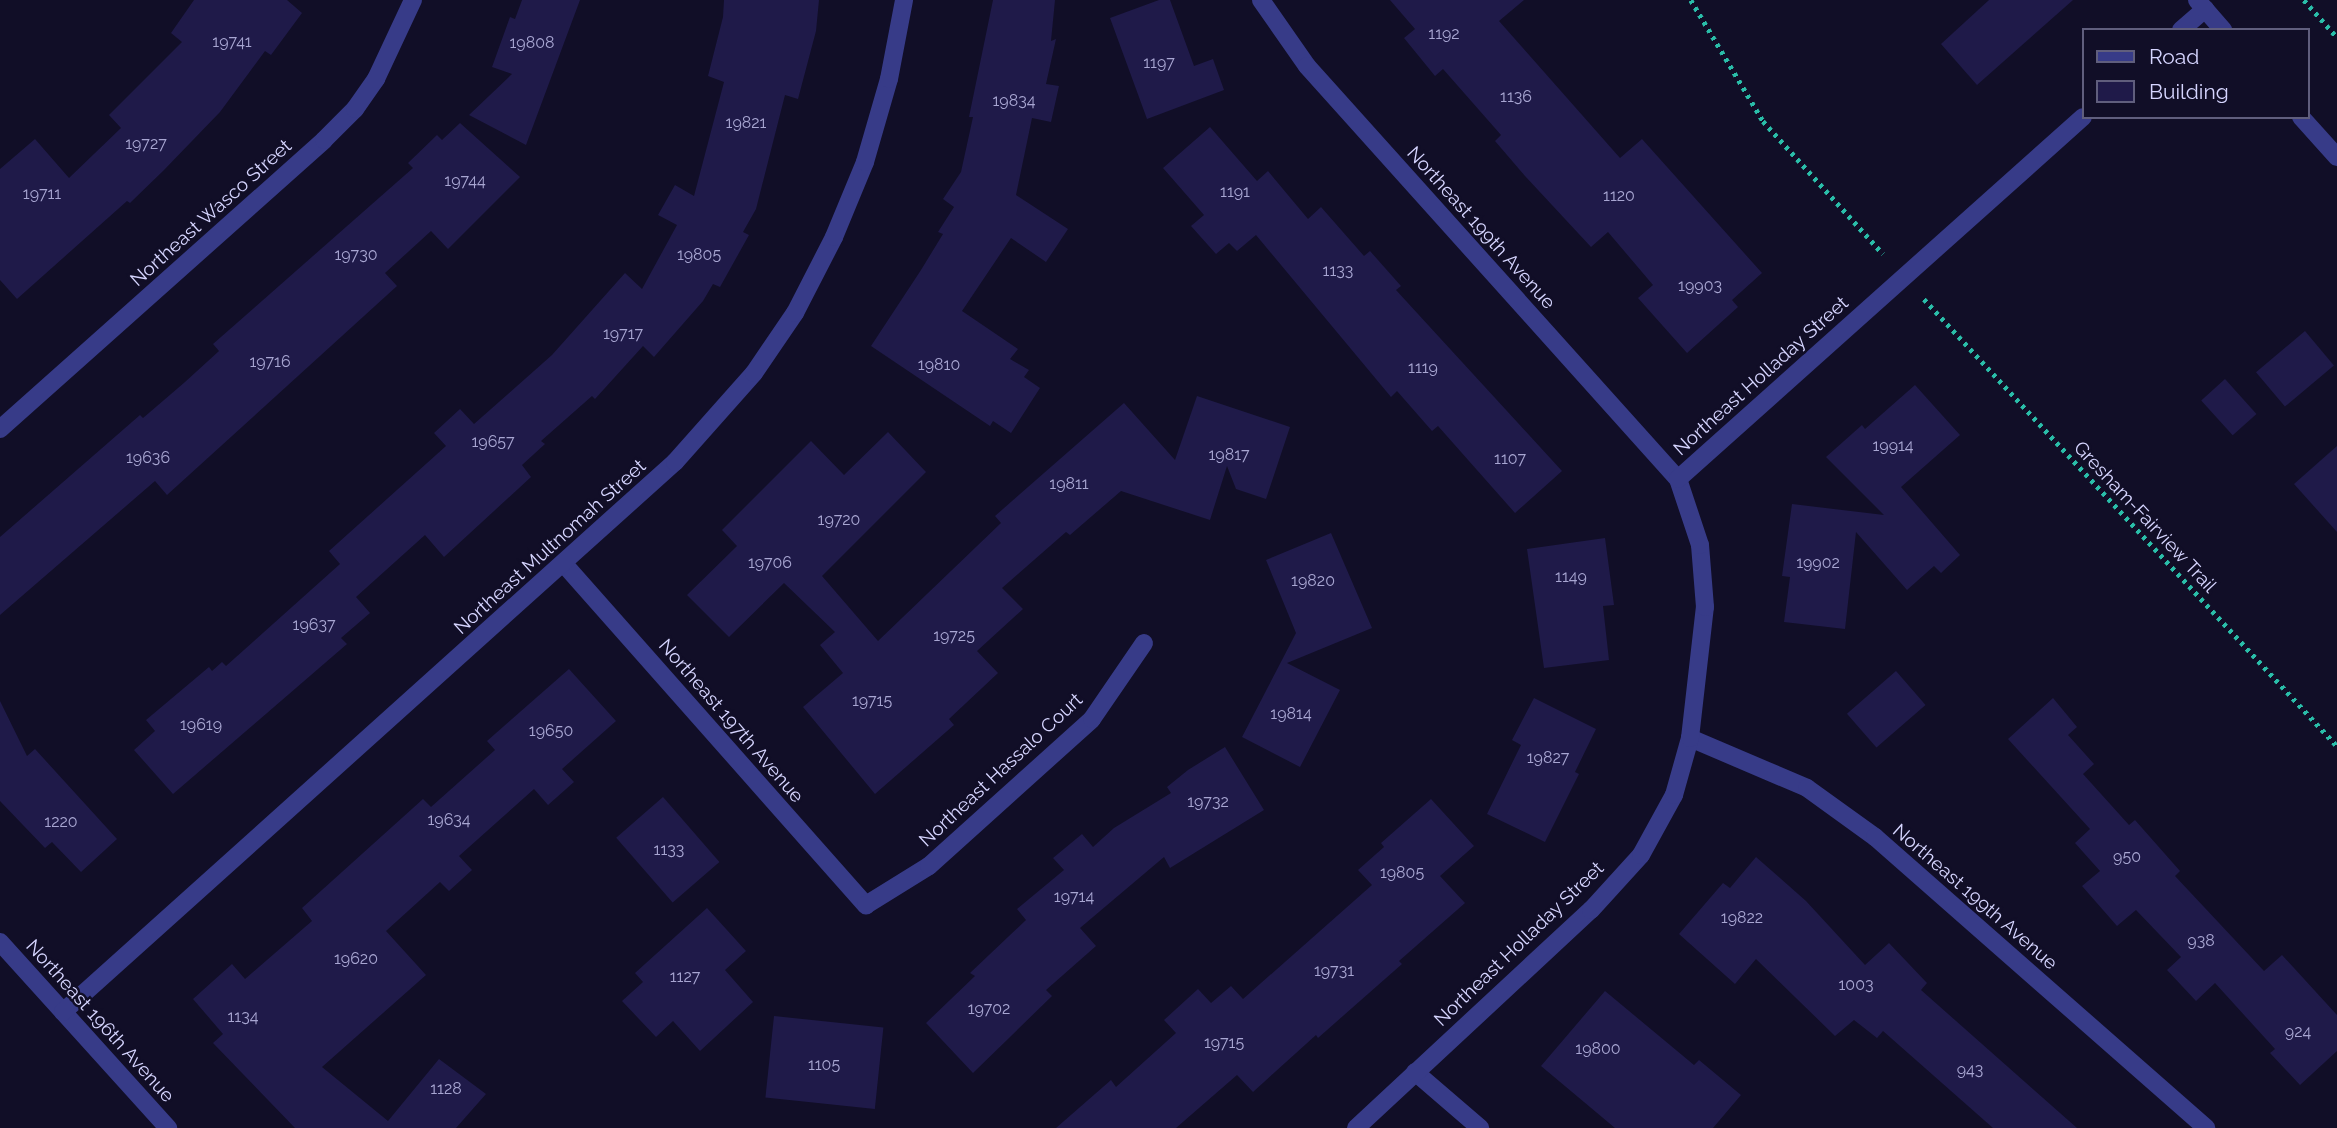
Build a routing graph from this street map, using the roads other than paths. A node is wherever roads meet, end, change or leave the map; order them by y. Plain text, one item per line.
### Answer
1 (413, 0) edge
2 (904, 0) edge
3 (1261, 0) edge
4 (2201, 4) edge
5 (2183, 28) edge
6 (2221, 28) edge
7 (2082, 118) edge
8 (2303, 119) edge
9 (2337, 158) edge
10 (0, 429) edge
11 (1678, 479) junction
12 (564, 564) junction
13 (1144, 643) dead end
14 (1690, 738) junction
15 (866, 905) joint
16 (0, 942) edge
17 (63, 1012) junction
18 (1415, 1072) junction
19 (168, 1128) edge
20 (1356, 1128) edge
21 (1480, 1128) edge
22 (2206, 1128) edge

1 - 10 street, Northeast Wasco Street
2 - 12 street, Northeast Multnomah Street
3 - 11 street, Northeast 199th Avenue
4 - 5 street
4 - 6 street
7 - 11 street, Northeast Holladay Street
8 - 9 street
11 - 14 street, Northeast Holladay Street
12 - 15 street, Northeast 197th Avenue
12 - 17 street, Northeast Multnomah Street
13 - 15 street, Northeast Hassalo Court
14 - 18 street, Northeast Holladay Street
14 - 22 street, Northeast 199th Avenue
16 - 17 street, Northeast 196th Avenue
17 - 19 street, Northeast 196th Avenue
18 - 20 street, Northeast Holladay Street
18 - 21 street

